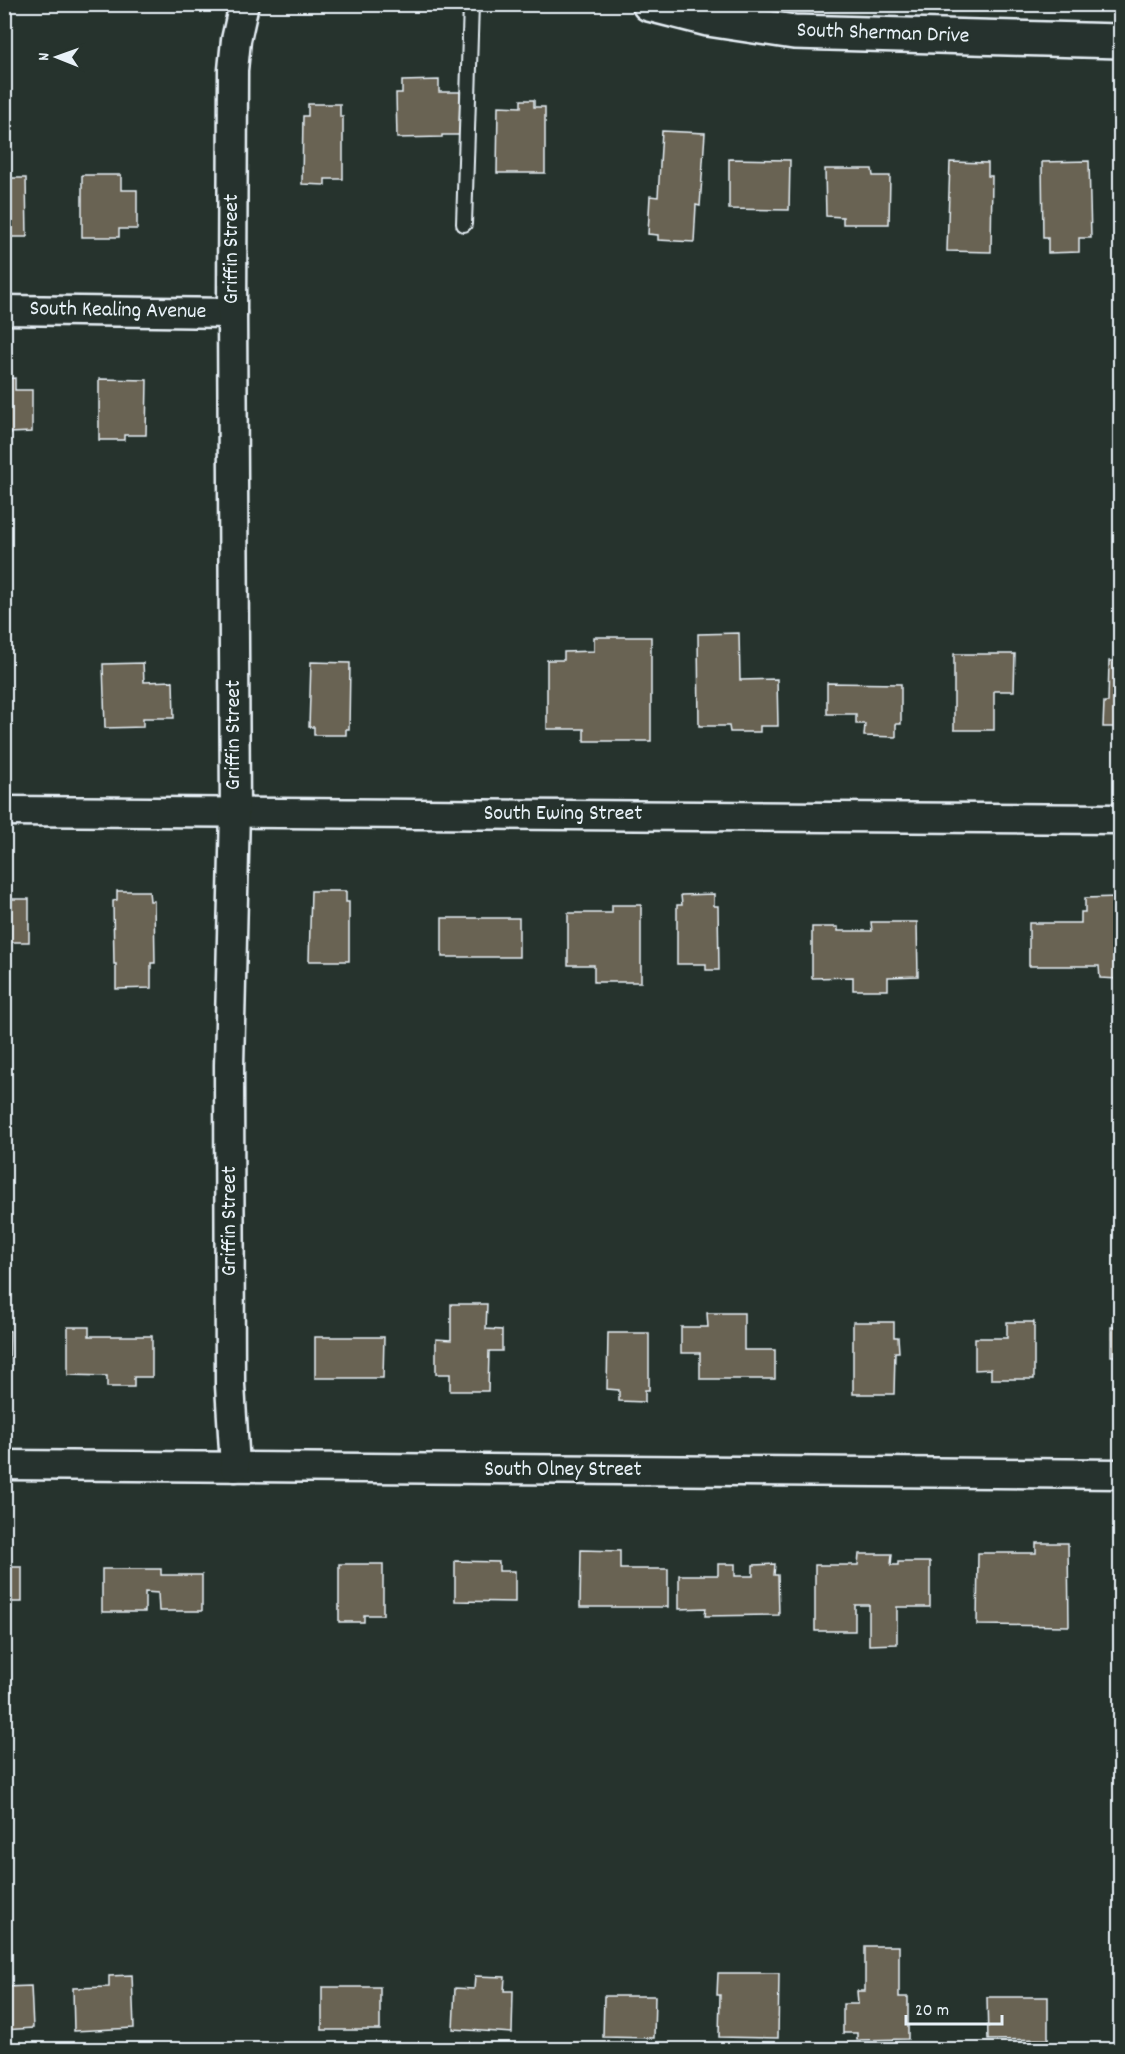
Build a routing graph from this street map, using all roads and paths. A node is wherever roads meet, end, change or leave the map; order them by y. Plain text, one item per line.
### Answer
1 (244, 4) edge
2 (471, 4) edge
3 (649, 4) edge
4 (1120, 41) edge
5 (464, 224) dead end
6 (4, 309) edge
7 (232, 313) junction
8 (4, 811) edge
9 (235, 812) junction
10 (1120, 819) edge
11 (4, 1465) edge
12 (235, 1467) junction
13 (1120, 1474) edge

1 - 7 street, Griffin Street
2 - 5 lane
3 - 4 main road, South Sherman Drive
6 - 7 street, South Kealing Avenue
7 - 9 street, Griffin Street
8 - 9 street, South Ewing Street
9 - 10 street, South Ewing Street
9 - 12 street, Griffin Street
11 - 12 street, South Olney Street
12 - 13 street, South Olney Street

